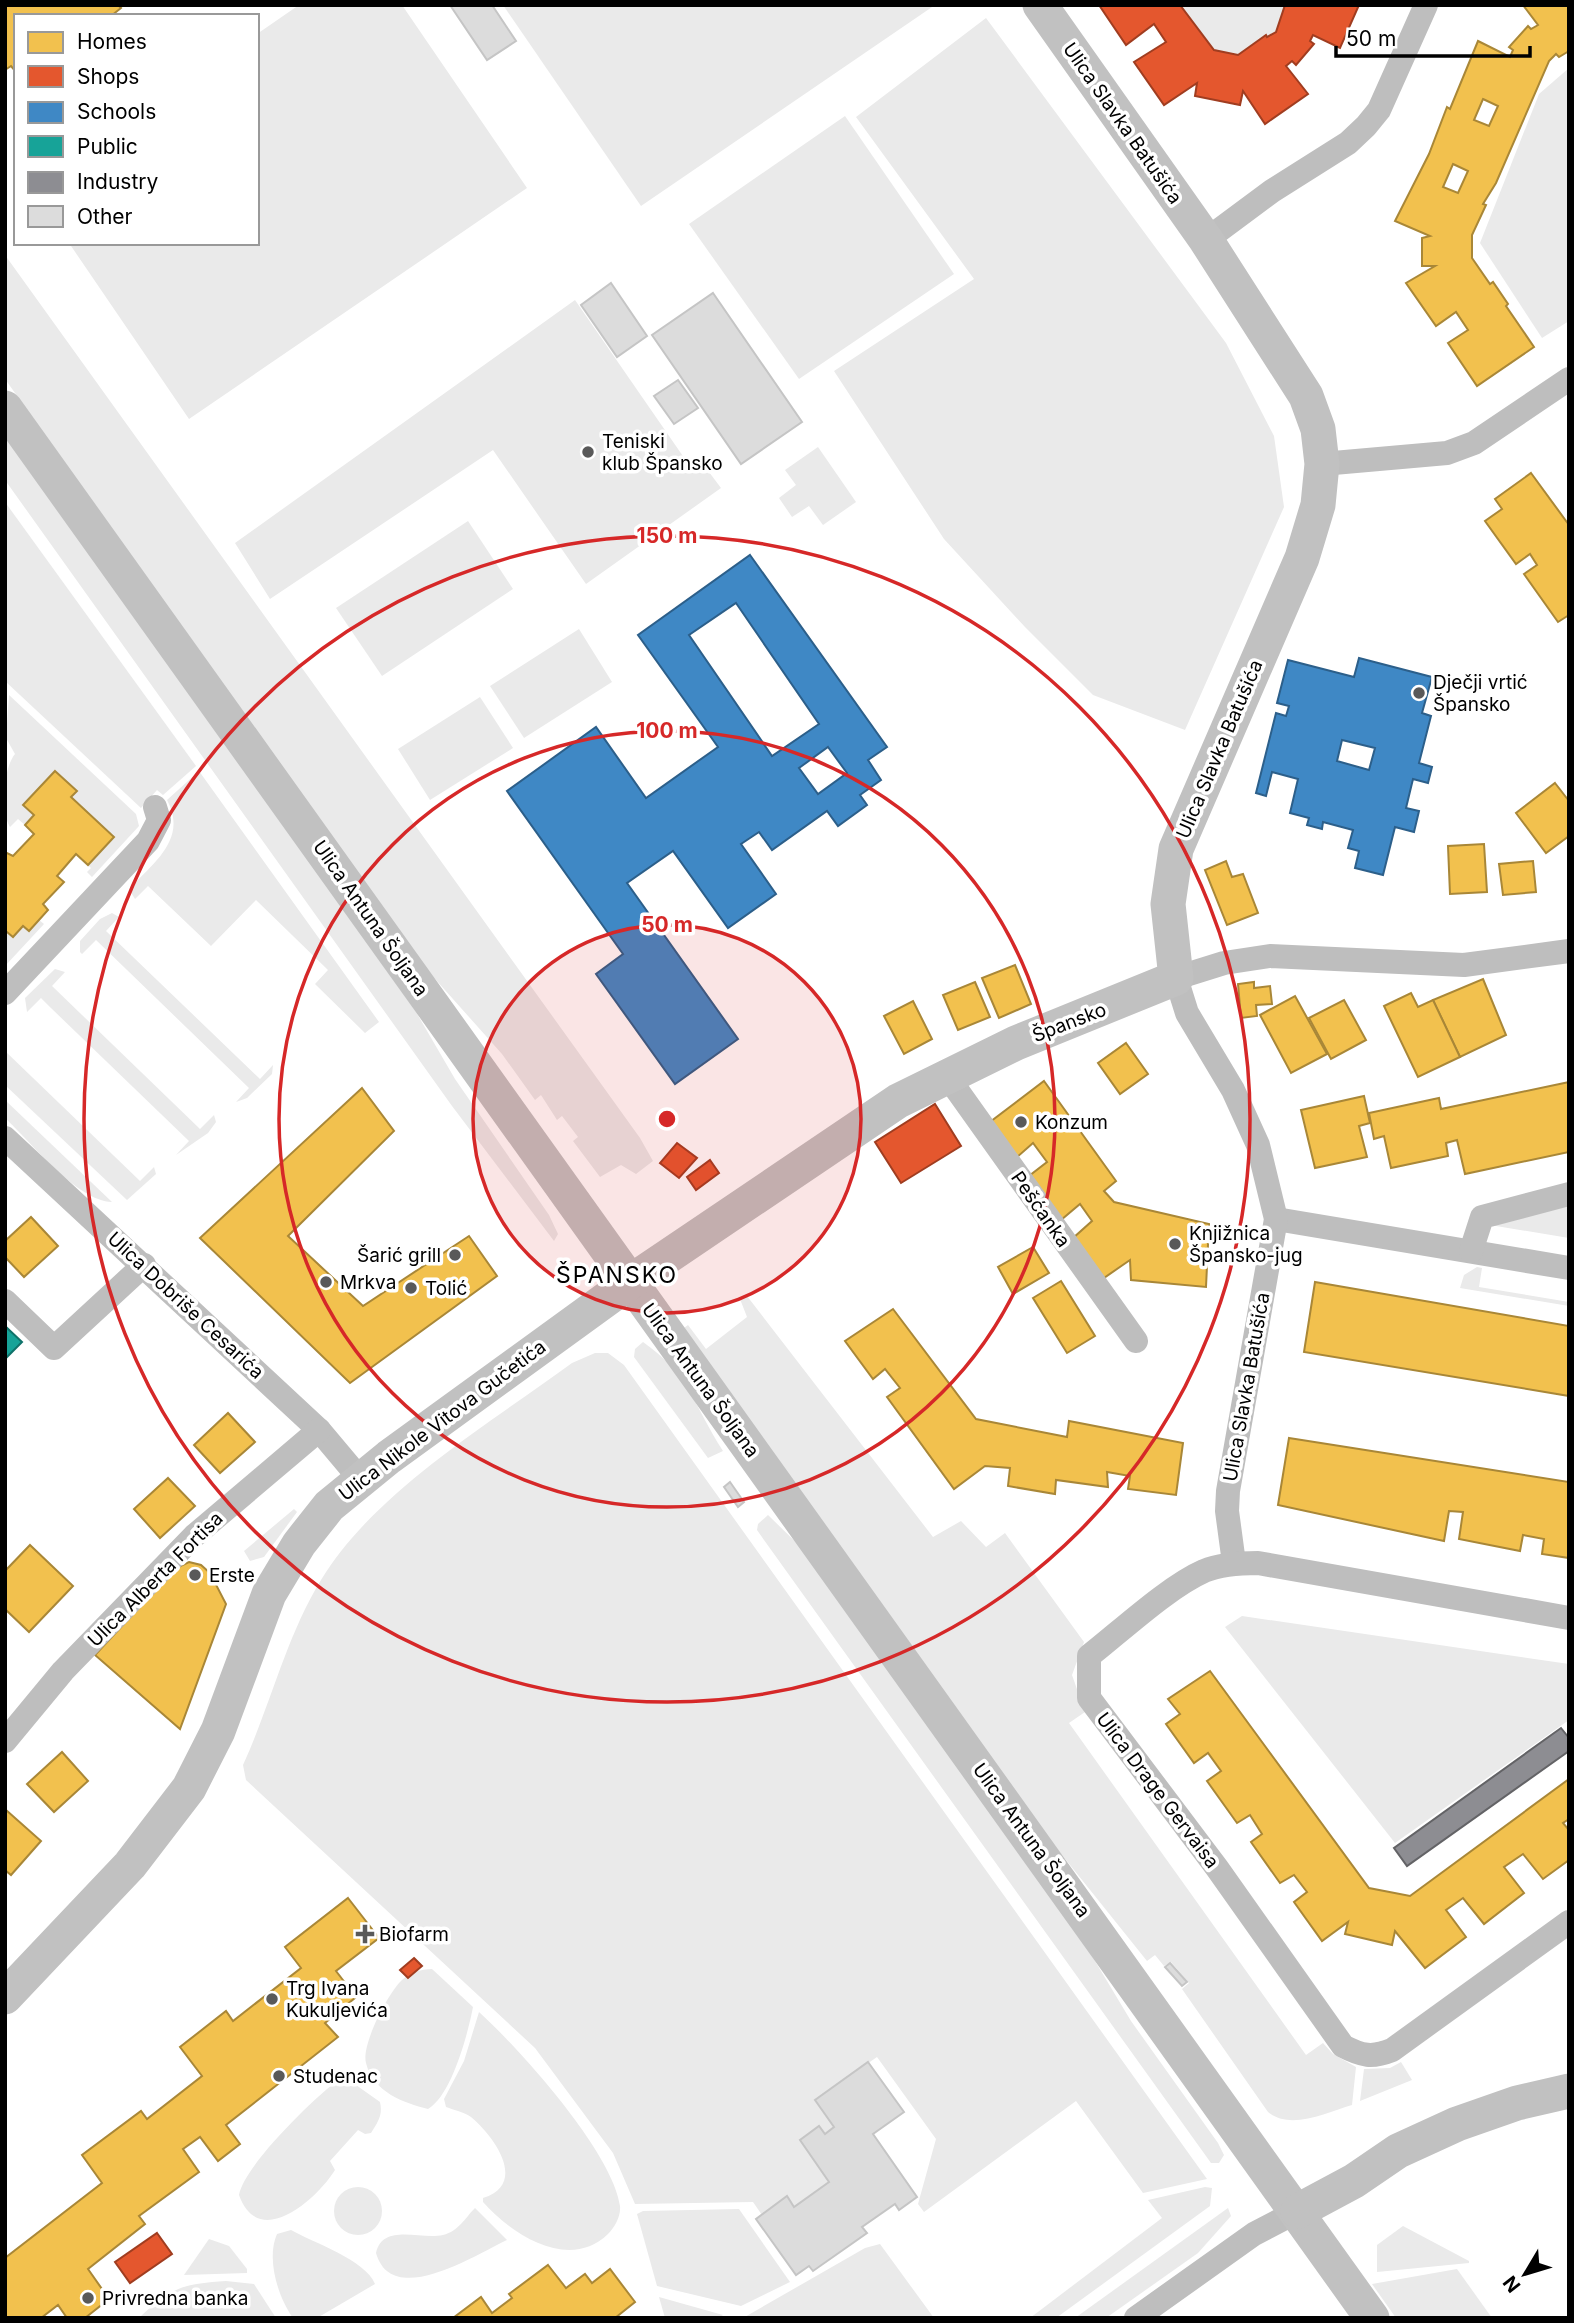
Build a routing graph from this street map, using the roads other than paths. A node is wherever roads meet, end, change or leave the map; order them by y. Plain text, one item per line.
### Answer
1 (1040, 5) edge
2 (1426, 5) edge
3 (1206, 240) junction
4 (1569, 379) edge
5 (5, 408) edge
6 (1322, 464) junction
7 (155, 807) dead end
8 (1569, 951) edge
9 (1176, 978) junction
10 (5, 993) edge
11 (947, 1076) junction
12 (5, 1138) edge
13 (1569, 1194) edge
14 (1276, 1219) junction
15 (1471, 1251) junction
16 (144, 1265) junction
17 (1569, 1268) edge
18 (630, 1282) junction
19 (5, 1301) edge
20 (1136, 1341) dead end
21 (319, 1430) junction
22 (361, 1480) junction
23 (1234, 1563) junction
24 (1569, 1618) edge
25 (5, 1741) edge
26 (1569, 1922) edge
27 (5, 1997) edge
28 (1569, 2091) edge
29 (1298, 2211) junction
30 (1136, 2318) edge
31 (1372, 2318) edge

1 - 3 street, Ulica Slavka Batušića
2 - 3 street
3 - 6 street, Ulica Slavka Batušića
4 - 6 street
5 - 18 street, Ulica Antuna Šoljana
6 - 9 street, Ulica Slavka Batušića
7 - 10 street
8 - 9 street, Špansko
9 - 11 street, Špansko
9 - 14 street, Ulica Slavka Batušića
11 - 18 street, Špansko
11 - 20 street, Pešćanka
12 - 16 street, Ulica Dobriše Cesarića
13 - 15 street
14 - 15 street
14 - 23 street, Ulica Slavka Batušića
15 - 17 street
16 - 19 street
16 - 21 street, Ulica Dobriše Cesarića
18 - 22 street, Ulica Nikole Vitova Gučetića
18 - 29 street, Ulica Antuna Šoljana
21 - 22 street, Ulica Dobriše Cesarića
21 - 25 street, Ulica Alberta Fortisa
22 - 27 street, Ulica Nikole Vitova Gučetića
23 - 24 street, Ulica Drage Gervaisa
23 - 26 street, Ulica Drage Gervaisa
28 - 29 street
29 - 30 street
29 - 31 street, Ulica Antuna Šoljana

